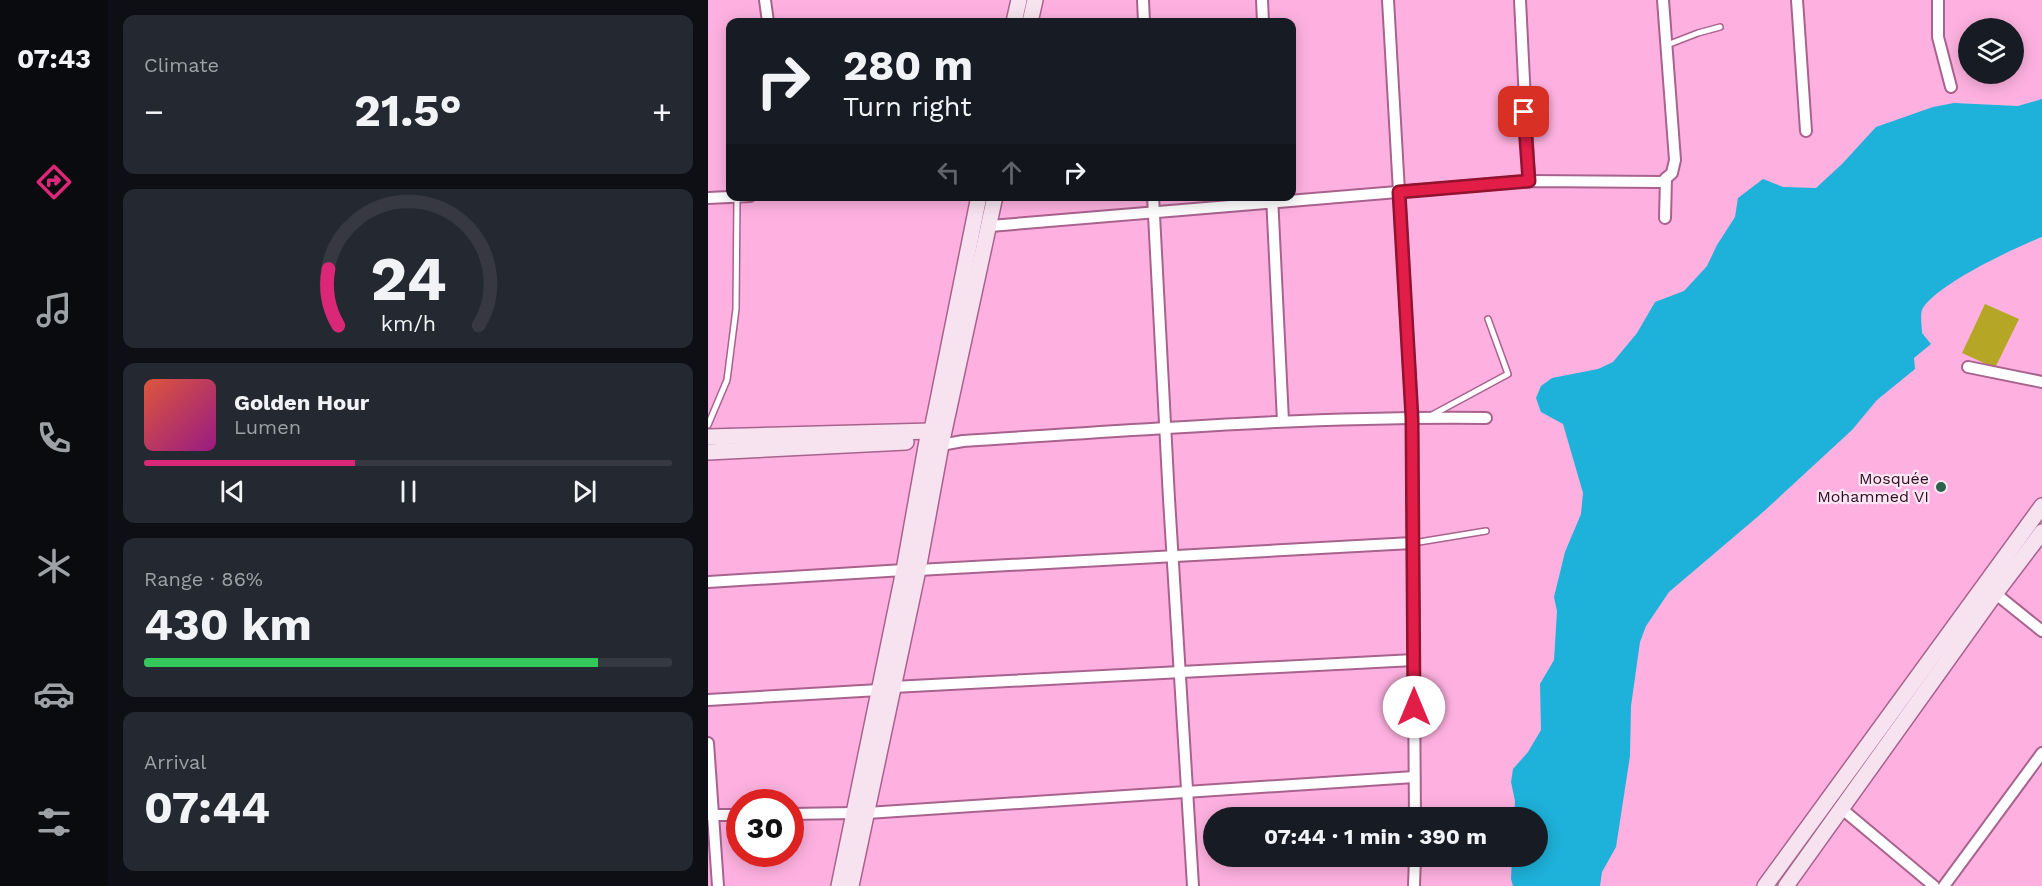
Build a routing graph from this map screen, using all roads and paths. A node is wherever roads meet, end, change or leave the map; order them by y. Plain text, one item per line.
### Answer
1 (765, 0) edge
2 (1019, 0) edge
3 (1035, 0) edge
4 (1143, 0) edge
5 (1262, 0) edge
6 (1388, 0) edge
7 (1520, 0) edge
8 (1663, 0) edge
9 (1797, 0) edge
10 (1938, 0) edge
11 (767, 18) edge
12 (1015, 18) edge
13 (1031, 18) edge
14 (1144, 18) edge
15 (1263, 18) edge
16 (1720, 27) dead end
17 (1667, 45) junction
18 (1951, 87) dead end
19 (1806, 131) dead end
20 (1666, 178) junction
21 (1529, 181) junction
22 (1399, 192) junction
23 (708, 198) edge
24 (726, 198) edge
25 (1296, 198) edge
26 (737, 201) edge
27 (978, 201) edge
28 (994, 201) edge
29 (1153, 201) edge
30 (1262, 201) edge
31 (1272, 201) edge
32 (1154, 212) junction
33 (1665, 218) dead end
34 (990, 226) junction
35 (1488, 319) dead end
36 (1968, 367) dead end
37 (2042, 382) edge
38 (1412, 418) junction
39 (1428, 418) junction
40 (1486, 418) dead end
41 (1283, 421) junction
42 (708, 425) edge
43 (1166, 428) junction
44 (708, 437) edge
45 (936, 438) junction
46 (708, 452) edge
47 (2042, 506) edge
48 (1485, 531) dead end
49 (2042, 532) edge
50 (1412, 543) junction
51 (1172, 556) junction
52 (911, 570) junction
53 (708, 582) edge
54 (1990, 589) junction
55 (2042, 631) edge
56 (1414, 660) junction
57 (1180, 671) junction
58 (886, 689) junction
59 (708, 700) edge
60 (708, 743) edge
61 (2042, 753) edge
62 (1414, 777) junction
63 (1186, 793) junction
64 (1415, 807) edge
65 (1842, 808) junction
66 (861, 813) junction
67 (804, 814) edge
68 (711, 815) edge
69 (1415, 867) edge
70 (718, 886) edge
71 (839, 886) edge
72 (851, 886) edge
73 (1193, 886) edge
74 (1414, 886) edge
75 (1765, 886) edge
76 (1785, 886) edge
77 (1934, 886) edge
78 (1944, 886) edge

1 - 11 street
2 - 12 street
3 - 13 street
4 - 14 street
5 - 15 street
6 - 22 street
7 - 21 street
8 - 17 street
9 - 19 street
10 - 18 street
16 - 17 lane
17 - 20 street
20 - 21 street
20 - 33 street
21 - 22 street
22 - 25 street
22 - 38 street
23 - 24 street
26 - 42 lane
27 - 45 street
28 - 34 street
29 - 32 street
30 - 32 street
31 - 41 street
32 - 34 street
32 - 43 street
34 - 45 street
35 - 39 lane
36 - 37 street
38 - 39 street
38 - 41 street
38 - 50 street
39 - 40 street
41 - 43 street
43 - 45 street
43 - 51 street
44 - 45 street
45 - 46 street
45 - 52 street
47 - 54 street
48 - 50 lane
49 - 54 street
50 - 51 street
50 - 56 street
51 - 52 street
51 - 57 street
52 - 53 street
52 - 58 street
54 - 55 street
54 - 65 street
54 - 75 street
56 - 57 street
56 - 62 street
57 - 58 street
57 - 63 street
58 - 59 street
58 - 66 street
60 - 68 street
61 - 78 street
62 - 63 street
62 - 64 street
63 - 66 street
63 - 73 street
65 - 76 street
65 - 77 street
66 - 67 street
66 - 71 street
66 - 72 street
68 - 70 street
69 - 74 street

